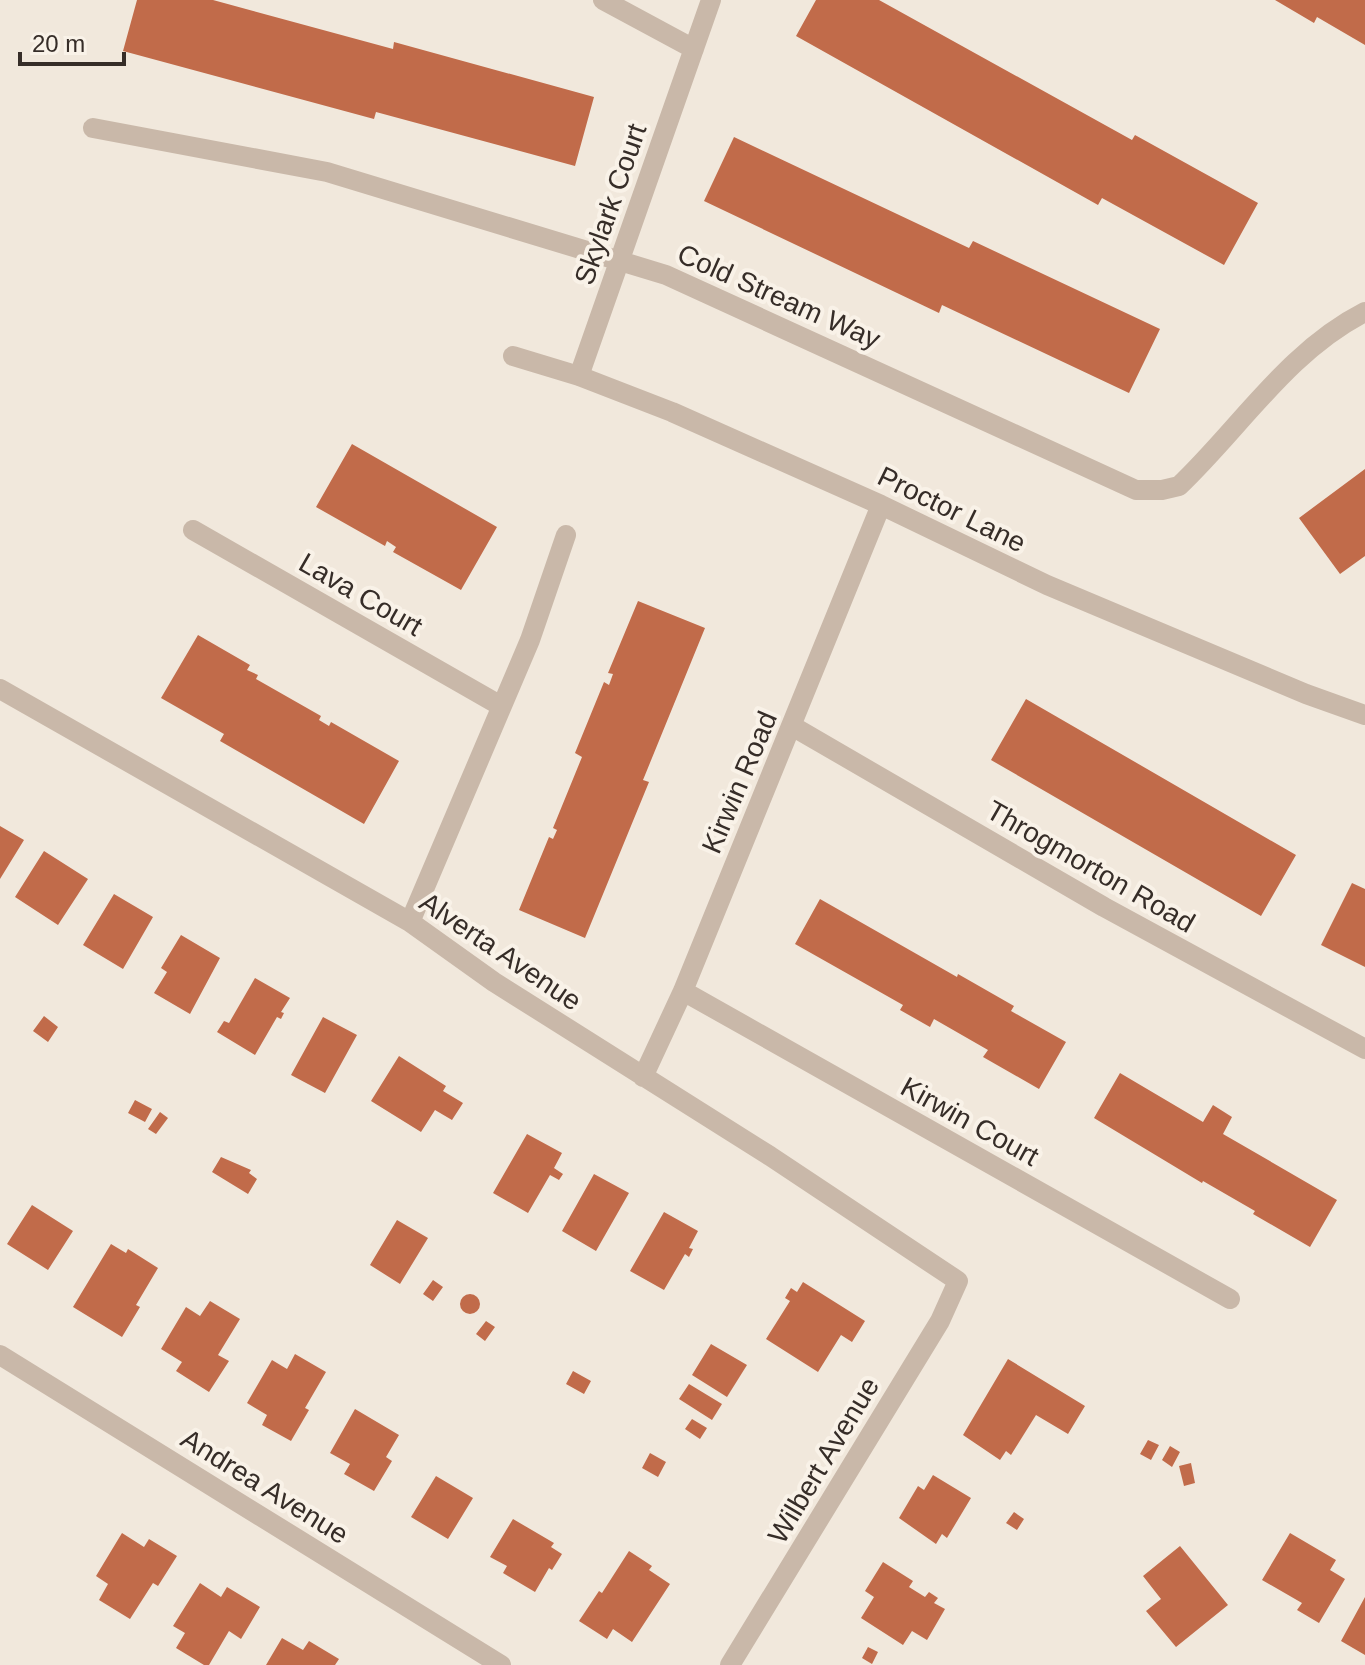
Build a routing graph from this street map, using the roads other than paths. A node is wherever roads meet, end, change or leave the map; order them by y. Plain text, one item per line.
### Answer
1 (603, 0) edge
2 (711, 0) edge
3 (694, 49) junction
4 (93, 128) dead end
5 (620, 259) junction
6 (1365, 312) edge
7 (513, 356) dead end
8 (579, 376) junction
9 (881, 505) junction
10 (193, 530) dead end
11 (566, 535) dead end
12 (0, 689) edge
13 (501, 706) junction
14 (1365, 715) edge
15 (792, 726) junction
16 (410, 922) junction
17 (683, 991) junction
18 (1365, 1049) edge
19 (643, 1077) junction
20 (958, 1281) joint
21 (1230, 1299) dead end
22 (0, 1355) edge
23 (501, 1665) edge
24 (730, 1665) edge

1 - 3 street
2 - 3 street, Skylark Court
3 - 5 street, Skylark Court
4 - 5 street, Cold Stream Way
5 - 6 street, Cold Stream Way
5 - 8 street, Skylark Court
7 - 8 street, Proctor Lane
8 - 9 street, Proctor Lane
9 - 14 street, Proctor Lane
9 - 15 street, Kirwin Road
10 - 13 street, Lava Court
11 - 13 street
12 - 16 street, Alverta Avenue
13 - 16 street
15 - 17 street, Kirwin Road
15 - 18 street, Throgmorton Road
16 - 19 street, Alverta Avenue
17 - 19 street, Kirwin Road
17 - 21 street, Kirwin Court
19 - 20 street, Alverta Avenue
20 - 24 street, Wilbert Avenue
22 - 23 street, Andrea Avenue

